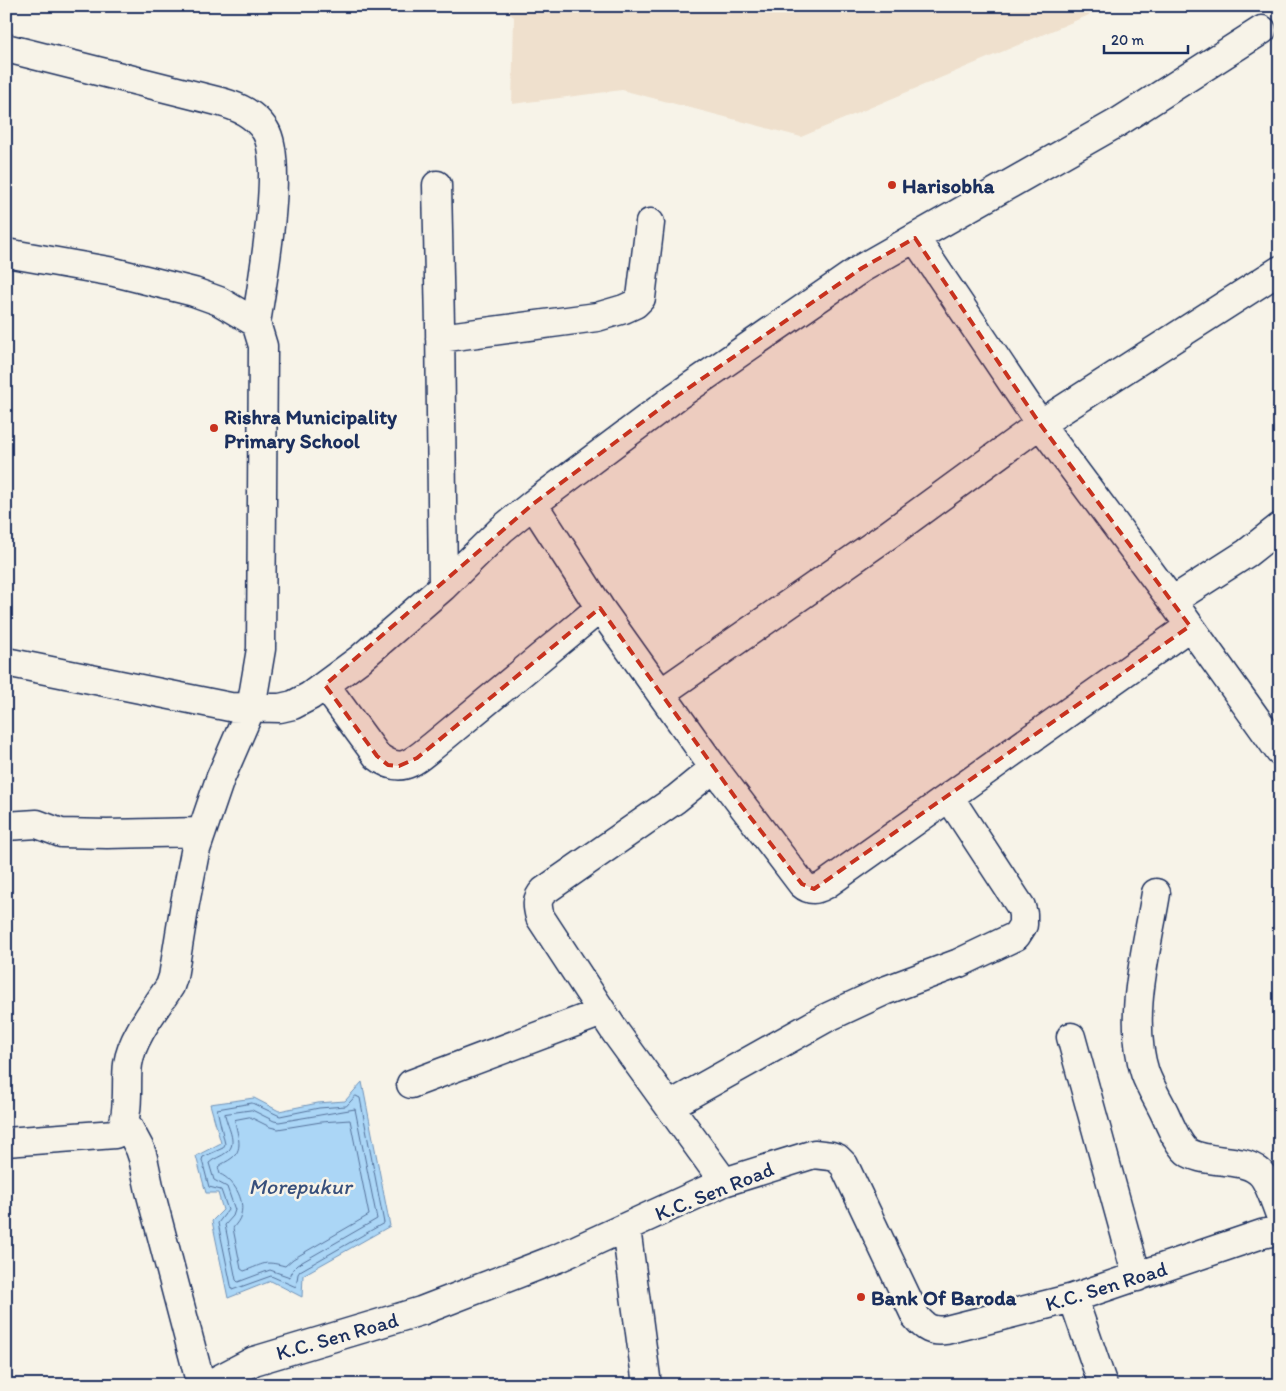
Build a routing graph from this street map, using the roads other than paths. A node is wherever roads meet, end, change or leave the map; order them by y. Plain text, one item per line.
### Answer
1 (1262, 30) dead end
2 (6, 48) edge
3 (436, 185) dead end
4 (650, 223) dead end
5 (915, 238) junction
6 (6, 253) edge
7 (1280, 270) edge
8 (256, 323) junction
9 (440, 338) junction
10 (1040, 424) junction
11 (533, 504) junction
12 (1280, 527) edge
13 (442, 587) junction
14 (1172, 601) junction
15 (600, 608) junction
16 (1190, 626) junction
17 (6, 662) edge
18 (324, 685) junction
19 (661, 693) junction
20 (251, 708) junction
21 (1280, 752) edge
22 (714, 768) junction
23 (949, 796) junction
24 (6, 826) edge
25 (202, 832) junction
26 (1156, 894) dead end
27 (602, 1012) junction
28 (1071, 1037) dead end
29 (411, 1084) dead end
30 (669, 1106) junction
31 (125, 1121) junction
32 (6, 1142) edge
33 (724, 1182) junction
34 (1280, 1215) edge
35 (626, 1228) junction
36 (1280, 1230) edge
37 (1137, 1277) junction
38 (1073, 1298) junction
39 (201, 1385) edge
40 (208, 1385) edge
41 (647, 1385) edge
42 (1103, 1385) edge

1 - 5 street
2 - 8 street
3 - 9 street
4 - 9 street
5 - 10 street
5 - 11 street
6 - 8 street
7 - 10 street
8 - 20 street
9 - 13 street
10 - 14 street
10 - 19 street
11 - 13 street
11 - 15 street
12 - 14 street
13 - 18 street
14 - 16 street
15 - 18 street
15 - 19 street
16 - 21 street
16 - 23 street
17 - 20 street
18 - 20 street
19 - 22 street
20 - 25 street
22 - 23 street
22 - 27 street
23 - 30 street
24 - 25 street
25 - 31 street
26 - 34 street
27 - 29 street
27 - 30 street
28 - 37 street
30 - 33 street
31 - 32 street
31 - 39 street
33 - 35 street, K.C. Sen Road
33 - 38 street, K.C. Sen Road
35 - 40 street, K.C. Sen Road
35 - 41 street
36 - 37 street, K.C. Sen Road
37 - 38 street, K.C. Sen Road
38 - 42 street

